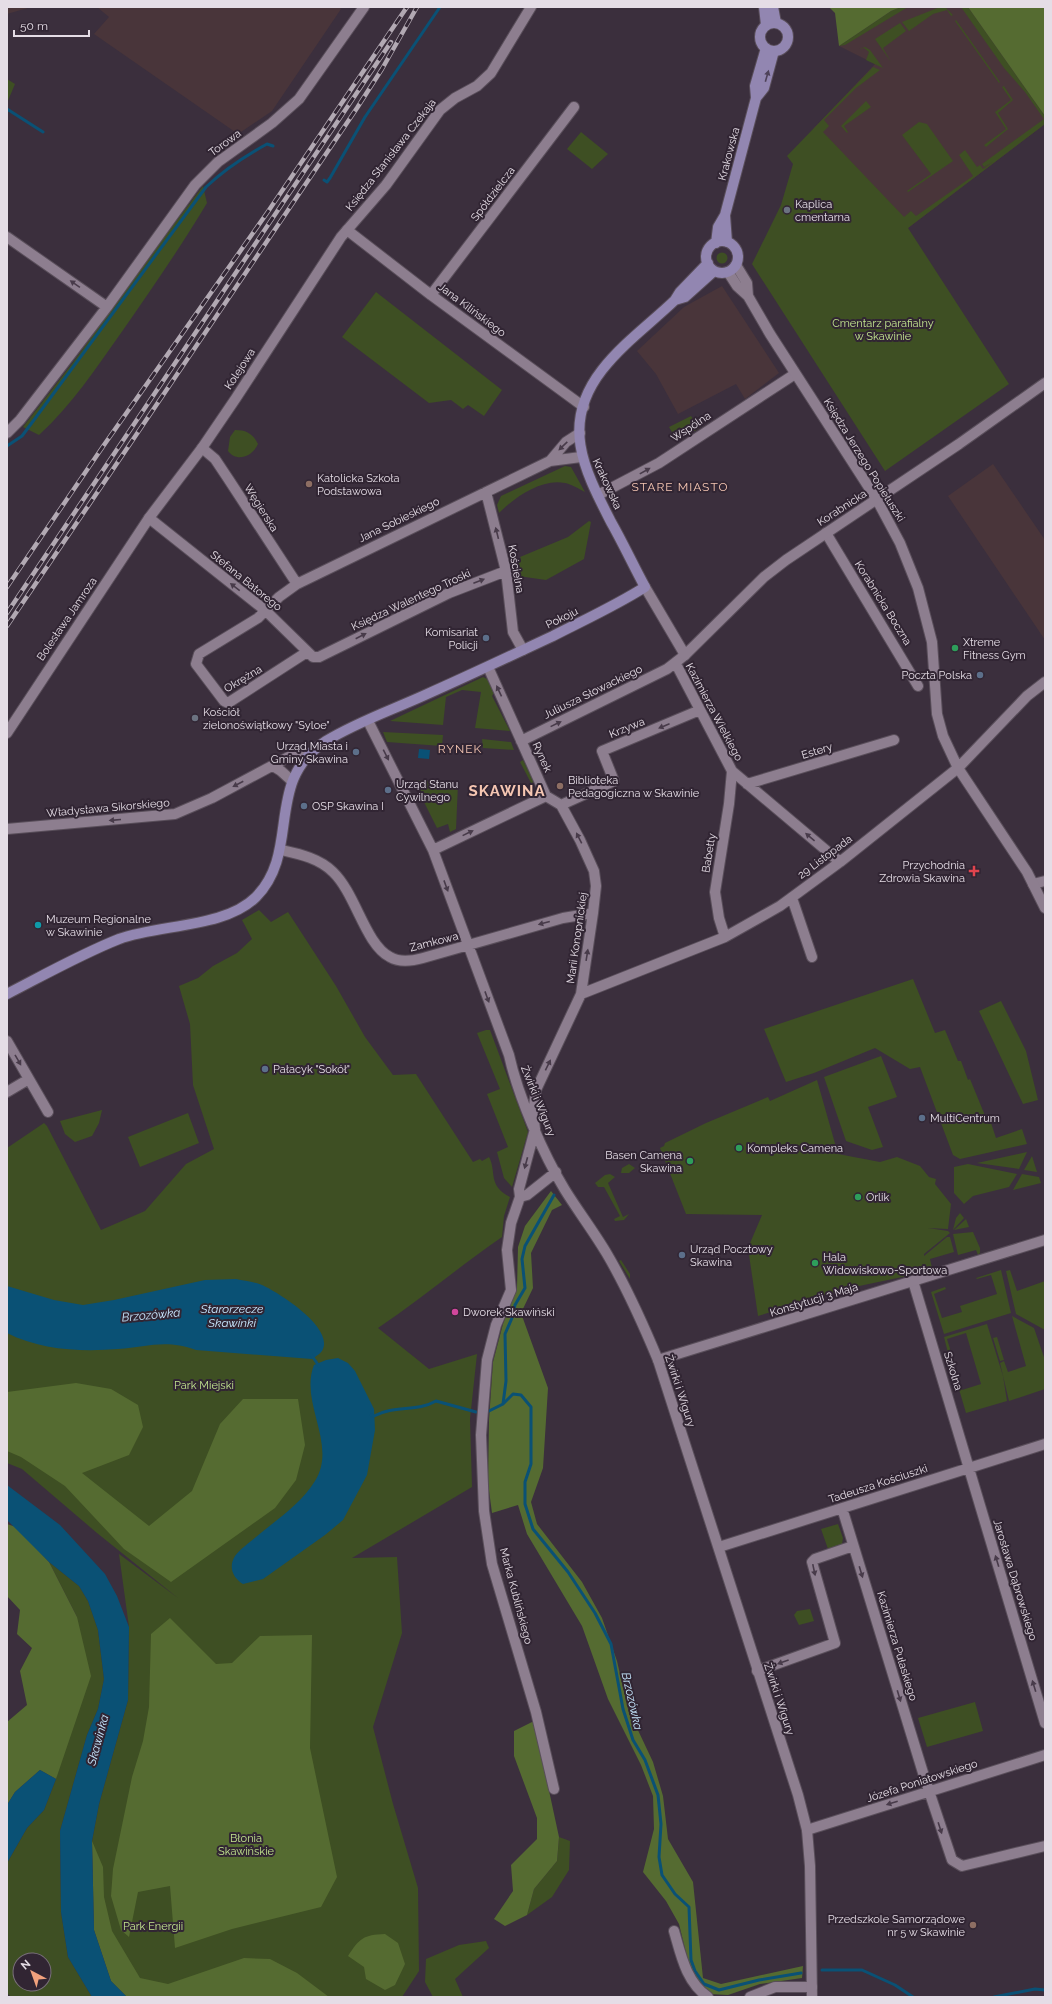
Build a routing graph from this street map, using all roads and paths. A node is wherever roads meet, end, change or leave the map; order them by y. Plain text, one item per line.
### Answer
1 (364, 7) edge
2 (532, 7) edge
3 (764, 7) edge
4 (773, 7) edge
5 (771, 24) junction
6 (770, 49) junction
7 (574, 107) dead end
8 (726, 215) junction
9 (347, 230) junction
10 (7, 236) edge
11 (727, 242) junction
12 (716, 243) junction
13 (711, 267) junction
14 (732, 269) junction
15 (431, 295) junction
16 (106, 307) junction
17 (795, 374) junction
18 (1045, 383) edge
19 (584, 407) junction
20 (7, 433) edge
21 (580, 433) junction
22 (202, 448) junction
23 (582, 456) junction
24 (550, 461) junction
25 (486, 492) junction
26 (598, 496) junction
27 (877, 500) junction
28 (148, 518) junction
29 (826, 533) junction
30 (506, 571) junction
31 (297, 584) junction
32 (645, 587) junction
33 (266, 611) junction
34 (522, 650) junction
35 (307, 652) junction
36 (685, 655) junction
37 (676, 664) junction
38 (488, 667) junction
39 (1045, 682) edge
40 (918, 686) dead end
41 (700, 710) junction
42 (366, 722) junction
43 (7, 732) edge
44 (894, 740) dead end
45 (521, 741) junction
46 (311, 753) junction
47 (273, 766) junction
48 (958, 768) junction
49 (732, 771) junction
50 (292, 781) junction
51 (747, 784) junction
52 (546, 796) junction
53 (561, 805) junction
54 (7, 829) edge
55 (281, 850) junction
56 (433, 850) junction
57 (840, 862) junction
58 (1045, 880) edge
59 (1033, 884) junction
60 (792, 898) junction
61 (1045, 908) edge
62 (593, 913) junction
63 (724, 937) junction
64 (468, 946) junction
65 (812, 956) dead end
66 (7, 994) edge
67 (582, 994) junction
68 (7, 1041) edge
69 (29, 1079) junction
70 (518, 1085) junction
71 (536, 1090) junction
72 (7, 1092) edge
73 (48, 1112) dead end
74 (536, 1129) junction
75 (556, 1172) junction
76 (520, 1197) junction
77 (1045, 1240) edge
78 (913, 1282) junction
79 (658, 1360) junction
80 (1045, 1444) edge
81 (969, 1467) junction
82 (842, 1508) junction
83 (853, 1546) junction
84 (719, 1547) junction
85 (762, 1669) junction
86 (1045, 1723) edge
87 (1045, 1754) edge
88 (554, 1789) dead end
89 (929, 1791) junction
90 (807, 1830) junction
91 (1045, 1846) edge
92 (674, 1931) dead end
93 (812, 1992) edge
94 (708, 1997) edge
95 (750, 1997) edge

1 - 16 street, Torowa
2 - 9 street, Księdza Stanisława Czekaja
3 - 5 main road
4 - 5 main road
5 - 6 main road
5 - 6 main road
6 - 8 main road, Krakowska
7 - 15 street, Spółdzielcza
8 - 11 main road, Krakowska
8 - 12 main road, Krakowska
9 - 15 street, Jana Kilińskiego
9 - 22 street, Kolejowa
16 -> 10 street
11 - 12 main road
11 - 14 main road
12 - 13 main road
13 - 14 main road
13 - 19 main road, Krakowska
14 - 17 street, Księdza Jerzego Popiełuszki
15 - 19 street, Jana Kilińskiego
16 - 20 street, Torowa
26 -> 17 street, Wspólna
17 - 27 street, Księdza Jerzego Popiełuszki
18 - 27 street, Korabnicka
19 - 21 main road, Krakowska
21 - 23 main road, Krakowska
21 -> 24 street, Jana Sobieskiego
22 - 28 street, Kolejowa
22 - 31 street, Węgierska
23 - 24 street, Jana Sobieskiego
23 - 26 main road, Krakowska
24 - 25 street, Jana Sobieskiego
30 -> 25 street, Kościelna
25 - 31 street, Jana Sobieskiego
26 - 32 main road, Krakowska
27 - 29 street, Korabnicka
27 - 48 street, Księdza Jerzego Popiełuszki
33 -> 28 street, Stefana Batorego
28 - 43 street, Bolesława Jamroza
29 - 36 street, Korabnicka
29 - 40 street, Korabnicka Boczna
30 - 34 street, Kościelna
35 -> 30 street, Księdza Walentego Troski
31 - 33 street, Jana Sobieskiego
32 - 34 main road, Pokoju
32 - 36 street, Kazimierza Wielkiego
33 - 35 street, Stefana Batorego
33 - 35 street, Okrężna
34 - 38 main road, Pokoju
36 - 37 street, Kazimierza Wielkiego
37 - 41 street, Kazimierza Wielkiego
45 -> 37 street, Juliusza Słowackiego
38 - 42 main road
45 -> 38 street, Rynek
39 - 48 street, 29 Listopada
41 - 49 street, Kazimierza Wielkiego
41 -> 53 street, Krzywa
42 - 46 main road
42 -> 56 street
44 - 51 street, Estery
45 - 52 street, Rynek
46 - 47 street, Władysława Sikorskiego
46 - 50 main road
47 - 50 street
47 -> 54 street, Władysława Sikorskiego
48 - 57 street, 29 Listopada
48 - 59 street, Księdza Jerzego Popiełuszki
49 - 51 street, Kazimierza Wielkiego
49 - 63 street, Babetty
50 - 55 main road
57 -> 51 street, Kazimierza Wielkiego
52 - 53 street
56 -> 52 street
62 -> 53 street, Marii Konopnickiej
55 - 64 street, Zamkowa
55 - 66 main road
56 -> 64 street, Żwirki i Wigury
57 - 60 street, 29 Listopada
58 - 59 street
59 - 61 street, Księdza Jerzego Popiełuszki
60 - 63 street, 29 Listopada
60 - 65 street
62 -> 64 street, Zamkowa
67 -> 62 street, Marii Konopnickiej
63 - 67 street, 29 Listopada
64 -> 70 street, Żwirki i Wigury
71 -> 67 street, Marii Konopnickiej
68 -> 69 street
69 - 72 street
69 - 73 street
70 - 71 street
70 - 74 street, Żwirki i Wigury
71 - 74 street, Marii Konopnickiej
74 - 75 street, Żwirki i Wigury
74 -> 76 street, Marka Kublińskiego
75 - 76 street
75 - 79 street, Żwirki i Wigury
76 - 88 street, Marka Kublińskiego
77 - 78 street, Konstytucji 3 Maja
78 - 79 street, Konstytucji 3 Maja
78 - 81 street, Szkolna
79 - 84 street, Żwirki i Wigury
80 - 81 street, Tadeusza Kościuszki
81 - 82 street, Tadeusza Kościuszki
86 -> 81 street, Jarosława Dąbrowskiego
82 - 83 street, Kazimierza Pułaskiego
82 - 84 street, Tadeusza Kościuszki
83 -> 85 street
83 -> 89 street, Kazimierza Pułaskiego
84 - 85 street, Żwirki i Wigury
85 - 90 street, Żwirki i Wigury
87 - 89 street, Józefa Poniatowskiego
89 -> 90 street, Józefa Poniatowskiego
89 -> 91 street, Kazimierza Pułaskiego
90 - 93 street, Żwirki i Wigury
92 - 94 street
93 - 95 street

